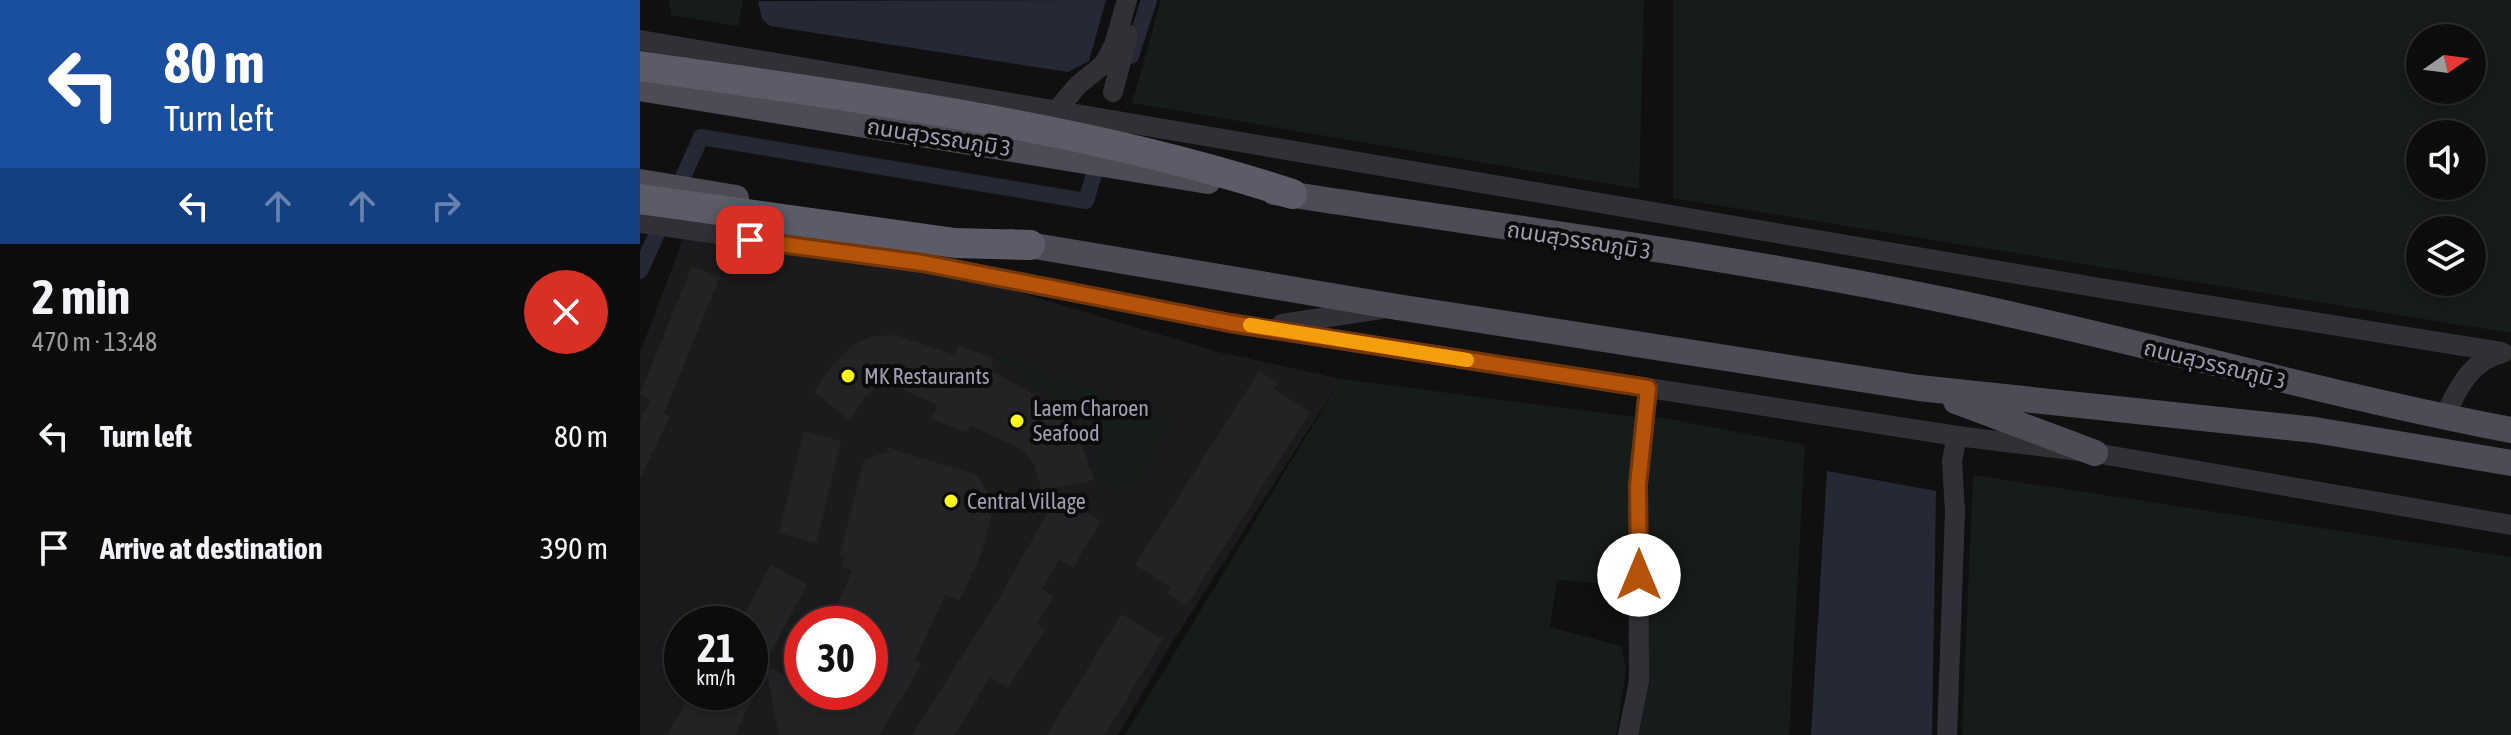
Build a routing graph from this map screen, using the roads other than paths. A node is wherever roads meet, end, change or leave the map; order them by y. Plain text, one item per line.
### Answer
1 (1127, 0) edge
2 (1138, 0) edge
3 (640, 40) edge
4 (640, 66) edge
5 (640, 88) edge
6 (1113, 92) dead end
7 (1056, 111) junction
8 (1075, 137) junction
9 (1125, 147) junction
10 (643, 188) edge
11 (1292, 194) joint
12 (695, 211) junction
13 (640, 223) edge
14 (1030, 245) joint
15 (1397, 307) junction
16 (1264, 327) junction
17 (2506, 353) edge
18 (1648, 388) junction
19 (1919, 388) junction
20 (2444, 417) junction
21 (2511, 430) edge
22 (1957, 436) junction
23 (2095, 453) junction
24 (2511, 463) edge
25 (2511, 525) edge
26 (1628, 735) edge
27 (1947, 735) edge

1 - 7 street
2 - 6 street
3 - 7 street
4 - 8 highway
5 - 8 main road, ถนนสุวรรณภูมิ 3
7 - 8 street
8 - 9 highway
9 - 11 highway
9 - 17 street
10 - 12 highway
11 - 20 main road, ถนนสุวรรณภูมิ 3
12 - 13 street
12 - 14 highway
12 - 16 street
14 - 15 main road, ถนนสุวรรณภูมิ 3
15 - 16 street
15 - 19 main road, ถนนสุวรรณภูมิ 3
16 - 18 street
17 - 20 street
18 - 22 street
18 - 26 street
19 - 23 main road
19 - 24 main road, ถนนสุวรรณภูมิ 3
20 - 21 main road, ถนนสุวรรณภูมิ 3
22 - 23 street
22 - 27 street
23 - 25 street

